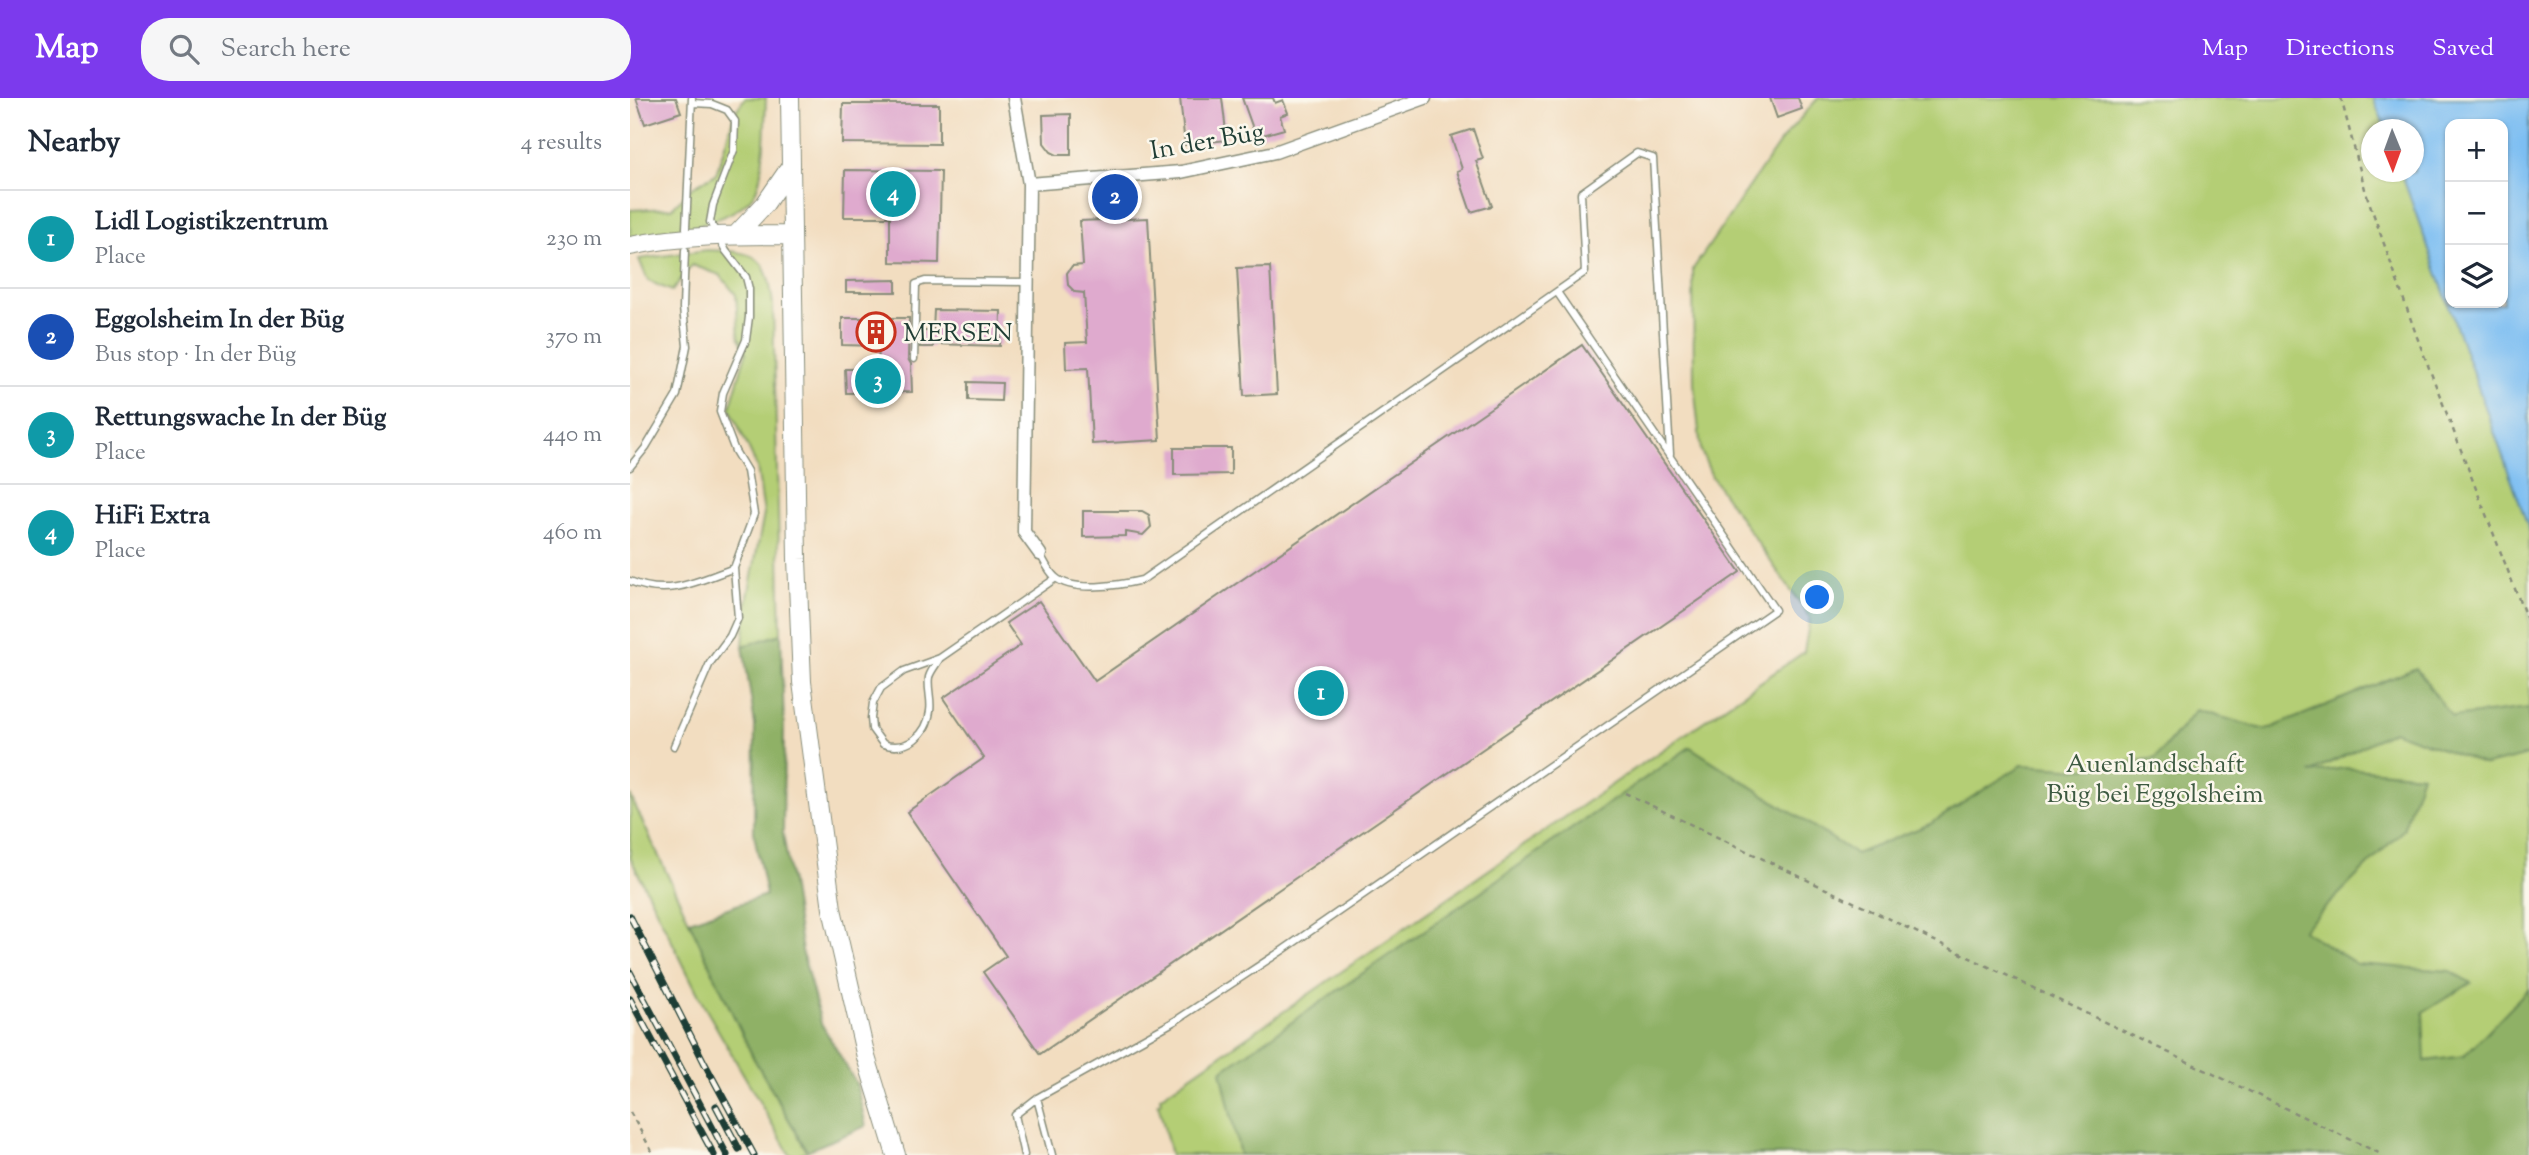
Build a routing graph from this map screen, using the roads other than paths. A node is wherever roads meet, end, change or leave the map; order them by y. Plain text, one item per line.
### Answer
1 (790, 98) edge
2 (1014, 98) edge
3 (1425, 98) edge
4 (692, 100) edge
5 (791, 166) junction
6 (1029, 184) junction
7 (686, 228) dead end
8 (736, 234) junction
9 (792, 235) junction
10 (716, 236) junction
11 (630, 246) edge
12 (685, 250) dead end
13 (1029, 282) junction
14 (1558, 292) junction
15 (914, 359) dead end
16 (1671, 457) junction
17 (630, 467) edge
18 (1040, 554) joint
19 (734, 568) junction
20 (1056, 578) junction
21 (630, 581) edge
22 (940, 658) junction
23 (674, 746) dead end
24 (1037, 1098) junction
25 (1051, 1153) edge
26 (896, 1155) edge
27 (1024, 1155) edge

1 - 5 main road
2 - 6 street
3 - 6 street, In der Büg
4 - 7 lane
4 - 10 lane
5 - 8 main road
5 - 9 main road
6 - 13 street
8 - 9 main road
8 - 10 main road
9 - 26 main road
10 - 11 main road
10 - 19 lane
12 - 17 lane
13 - 15 lane
13 - 18 street
14 - 16 lane
14 - 16 lane
14 - 20 lane
16 - 24 lane
18 - 20 lane
19 - 21 lane
19 - 23 lane
20 - 22 lane
22 - 22 lane
24 - 25 lane
24 - 27 lane

